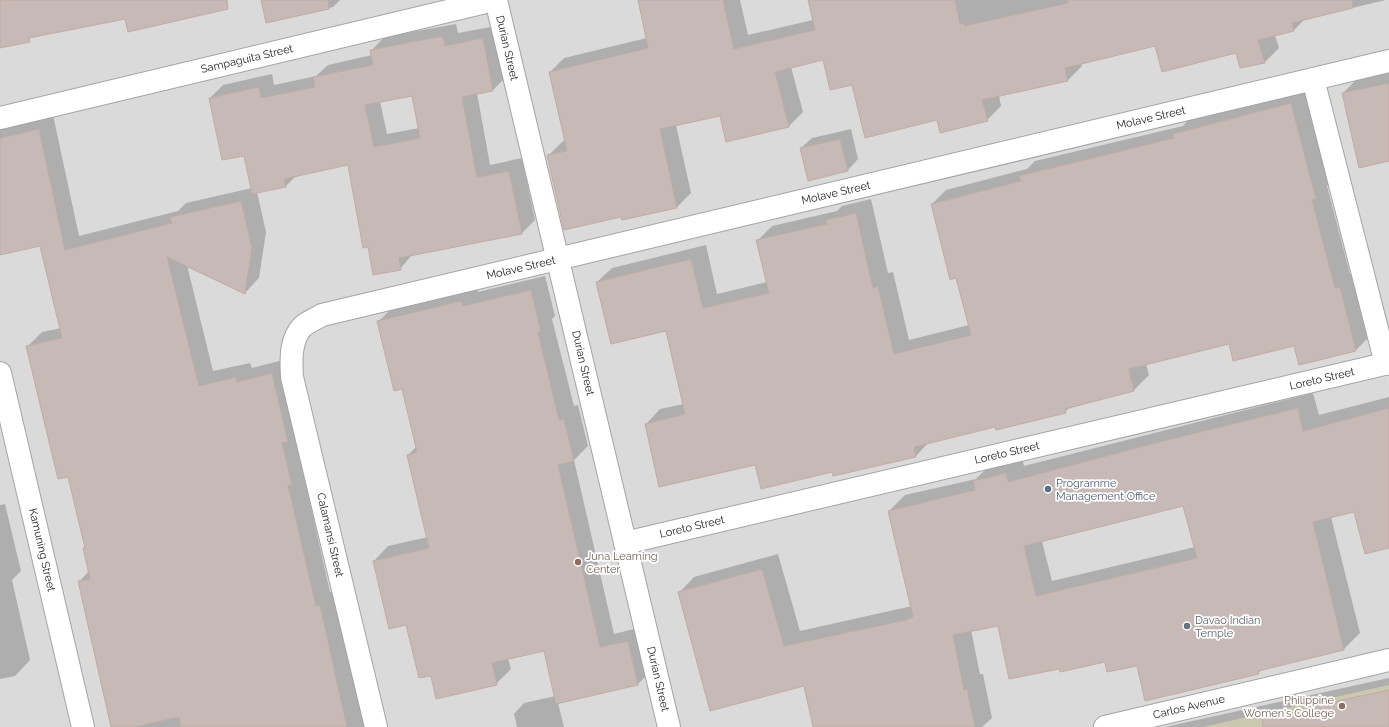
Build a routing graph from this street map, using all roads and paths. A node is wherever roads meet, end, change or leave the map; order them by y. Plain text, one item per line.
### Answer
1 (495, 0) edge
2 (1389, 61) edge
3 (1313, 79) junction
4 (0, 118) edge
5 (558, 259) junction
6 (294, 342) joint
7 (1388, 364) edge
8 (0, 373) edge
9 (625, 543) junction
10 (1389, 660) edge
11 (83, 727) edge
12 (376, 727) edge
13 (669, 727) edge
14 (1105, 727) edge

1 - 4 street, Sampaguita Street
1 - 5 street, Durian Street
2 - 3 street, Molave Street
3 - 5 street, Molave Street
3 - 7 street
5 - 6 street, Molave Street
5 - 9 street, Durian Street
6 - 12 street, Calamansi Street
7 - 9 street, Loreto Street
8 - 11 street, Kamuning Street
9 - 13 street, Durian Street
10 - 14 street, Carlos Avenue

